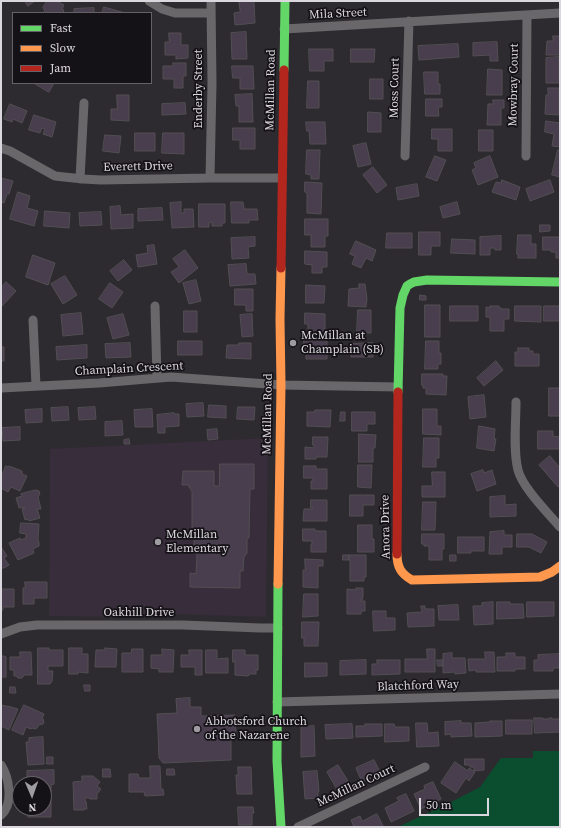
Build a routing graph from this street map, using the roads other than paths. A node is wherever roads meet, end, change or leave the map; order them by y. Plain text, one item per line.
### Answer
1 (149, 1) edge
2 (211, 1) edge
3 (285, 1) edge
4 (211, 13) junction
5 (560, 13) edge
6 (527, 14) junction
7 (408, 21) junction
8 (284, 29) junction
9 (84, 103) dead end
10 (1, 148) edge
11 (405, 156) dead end
12 (526, 156) dead end
13 (210, 178) junction
14 (282, 178) junction
15 (80, 179) junction
16 (560, 282) edge
17 (155, 306) dead end
18 (34, 320) dead end
19 (157, 378) junction
20 (281, 385) junction
21 (36, 386) junction
22 (398, 387) junction
23 (1, 388) edge
24 (516, 402) dead end
25 (560, 527) edge
26 (560, 566) edge
27 (278, 628) junction
28 (1, 634) edge
29 (560, 694) edge
30 (277, 702) junction
31 (1, 765) edge
32 (425, 767) dead end
33 (1, 815) edge
34 (281, 827) edge
35 (298, 827) edge

1 - 4 street
2 - 4 street, Enderby Street
3 - 8 street, McMillan Road
4 - 13 street, Enderby Street
5 - 6 street, Mila Street
6 - 7 street, Mila Street
6 - 12 street, Mowbray Court
7 - 8 street, Mila Street
7 - 11 street, Moss Court
8 - 14 street, McMillan Road
9 - 15 street
10 - 15 street, Everett Drive
13 - 14 street, Everett Drive
13 - 15 street, Everett Drive
14 - 20 street, McMillan Road
16 - 22 street, Anora Drive
17 - 19 street
18 - 21 street
19 - 20 street, Champlain Crescent
19 - 21 street, Champlain Crescent
20 - 22 street
20 - 27 street, McMillan Road
21 - 23 street, Champlain Crescent
22 - 26 street, Anora Drive
24 - 25 street
27 - 28 street, Oakhill Drive
27 - 30 street, McMillan Road
29 - 30 street, Blatchford Way
30 - 34 street, McMillan Road
31 - 33 street
32 - 35 street, McMillan Court

